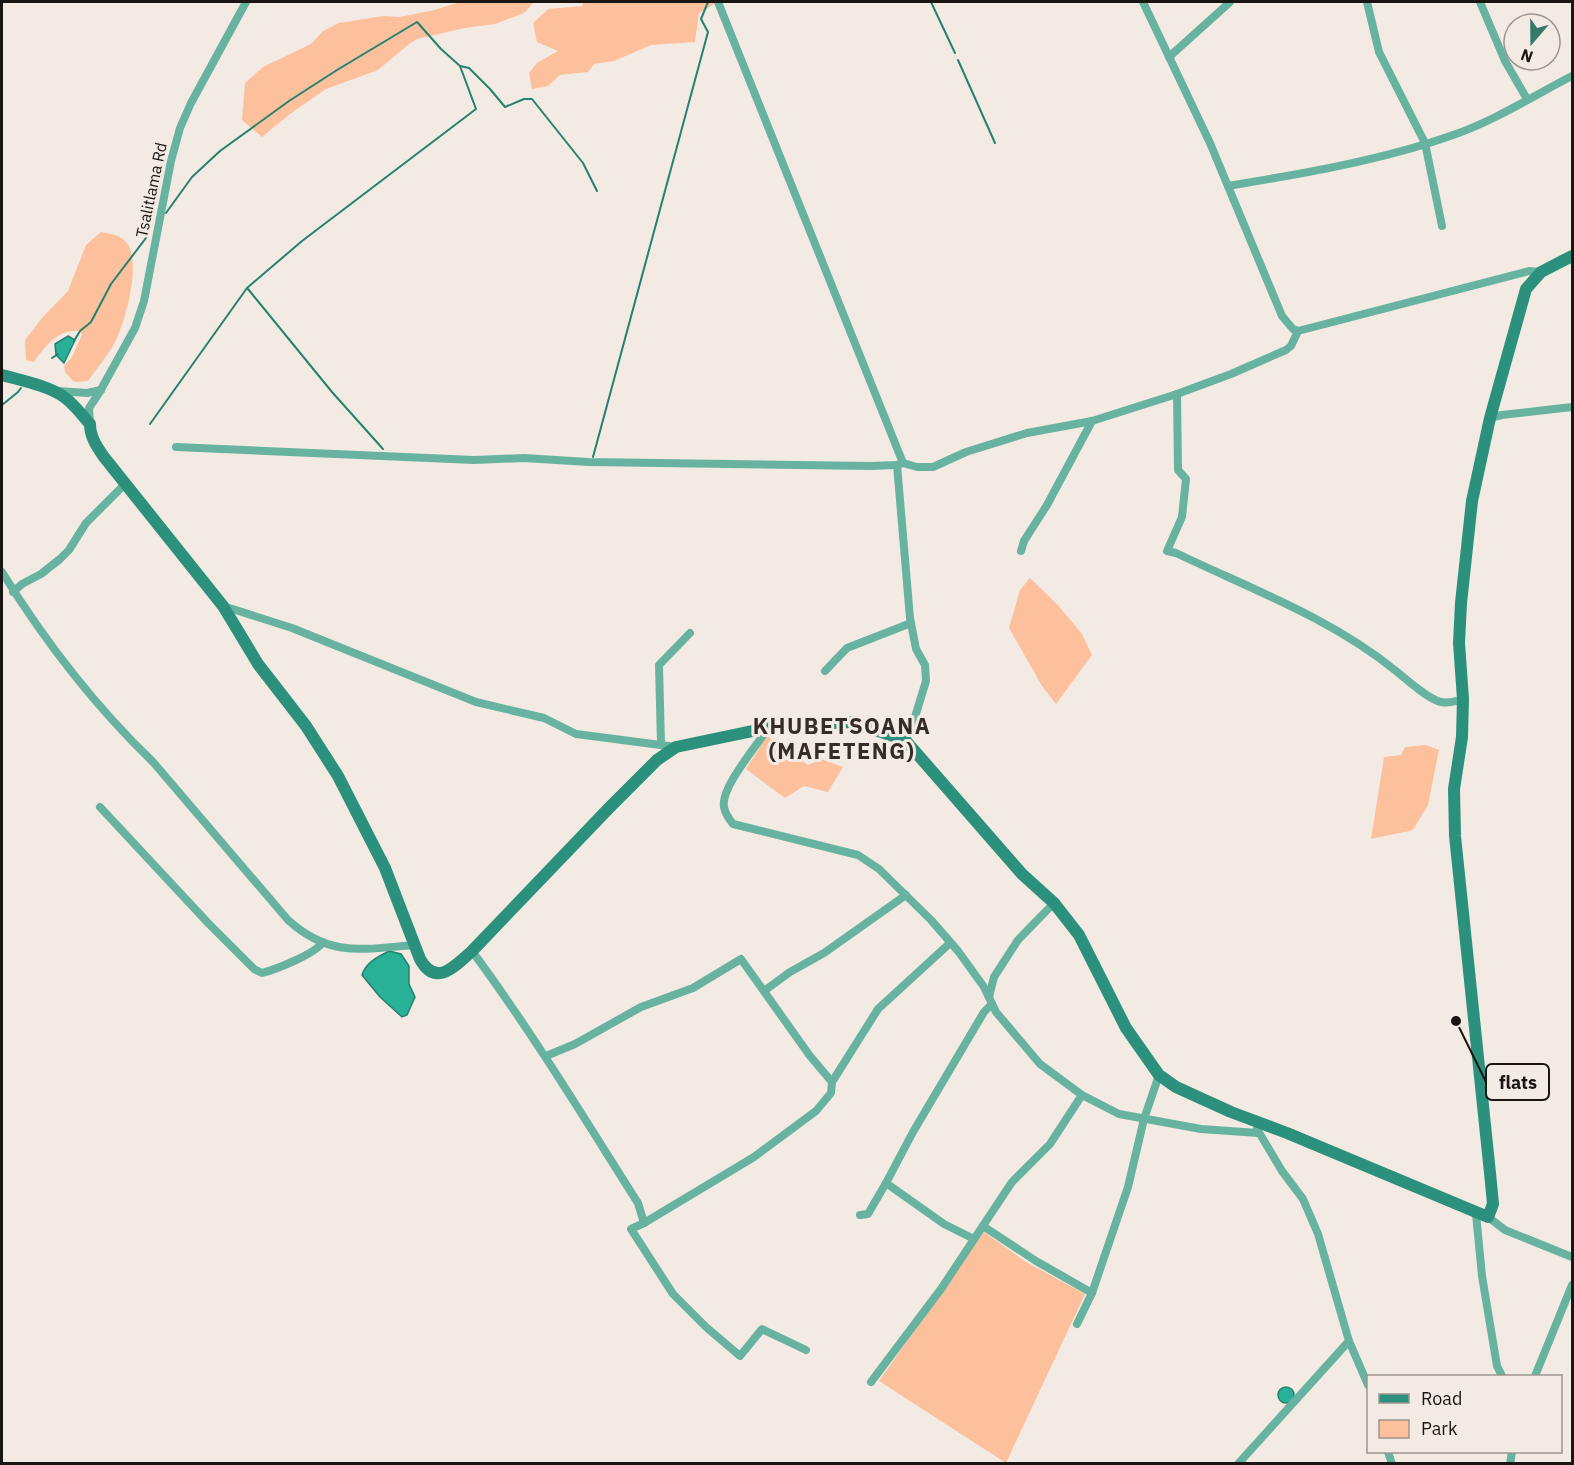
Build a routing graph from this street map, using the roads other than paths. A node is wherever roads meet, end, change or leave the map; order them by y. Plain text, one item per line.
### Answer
1 (246, 2) edge
2 (718, 2) edge
3 (1143, 2) edge
4 (1230, 2) edge
5 (1367, 2) edge
6 (1480, 2) edge
7 (1169, 57) junction
8 (1572, 76) edge
9 (1527, 99) junction
10 (1425, 143) junction
11 (1228, 186) junction
12 (1442, 226) dead end
13 (1572, 256) edge
14 (1541, 272) junction
15 (1298, 331) junction
16 (2, 375) edge
17 (101, 390) junction
18 (54, 391) junction
19 (83, 393) junction
20 (1177, 394) junction
21 (83, 406) junction
22 (1572, 407) edge
23 (1490, 418) junction
24 (1092, 421) junction
25 (176, 447) dead end
26 (900, 464) junction
27 (125, 484) junction
28 (1021, 551) dead end
29 (2, 572) edge
30 (13, 592) junction
31 (223, 606) junction
32 (911, 623) junction
33 (690, 633) dead end
34 (825, 671) dead end
35 (1463, 699) junction
36 (768, 728) junction
37 (905, 740) junction
38 (661, 744) junction
39 (676, 747) junction
40 (100, 807) dead end
41 (906, 895) junction
42 (1054, 903) junction
43 (323, 942) junction
44 (950, 943) junction
45 (415, 945) junction
46 (472, 951) junction
47 (764, 991) junction
48 (991, 1001) junction
49 (546, 1056) junction
50 (1159, 1075) junction
51 (832, 1082) junction
52 (1082, 1095) junction
53 (1144, 1119) junction
54 (1253, 1120) junction
55 (1258, 1133) junction
56 (886, 1183) junction
57 (860, 1215) dead end
58 (1482, 1215) junction
59 (644, 1223) junction
60 (983, 1226) junction
61 (974, 1239) junction
62 (1572, 1257) edge
63 (1572, 1285) edge
64 (1092, 1293) junction
65 (1077, 1324) dead end
66 (1349, 1341) junction
67 (806, 1350) dead end
68 (1501, 1375) edge
69 (1536, 1375) edge
70 (871, 1382) dead end
71 (1367, 1384) edge
72 (1238, 1464) edge

1 - 17 street, Tsalitlama Rd
2 - 26 street
3 - 7 street
4 - 7 street
5 - 10 street
6 - 9 street
7 - 11 street
8 - 9 street
9 - 10 street
10 - 11 street
10 - 12 street
11 - 15 street
13 - 14 street
14 - 15 street
14 - 23 street
15 - 20 street
16 - 18 street
17 - 19 street
17 - 21 street, Tsalitlama Rd
18 - 19 street
18 - 21 street
19 - 21 street
19 - 21 street
20 - 24 street
20 - 35 street
21 - 27 street
22 - 23 street
23 - 35 street
24 - 26 street
24 - 28 street
25 - 26 street
26 - 32 street
27 - 30 street
27 - 31 street
29 - 30 street
30 - 43 street
31 - 38 street
31 - 45 street
32 - 34 street
32 - 37 street
33 - 38 street
35 - 58 street
36 - 37 street
36 - 39 street
36 - 41 street
37 - 42 street
38 - 39 street
39 - 46 street
40 - 43 street
41 - 44 street
41 - 47 street
42 - 48 street
42 - 50 street
43 - 45 street
44 - 48 street
44 - 51 street
45 - 46 street
46 - 49 street
47 - 49 street
47 - 51 street
48 - 52 street
48 - 56 street
49 - 59 street
50 - 53 street
50 - 54 street
51 - 59 street
52 - 53 street
52 - 60 street
53 - 55 street
53 - 64 street
54 - 55 street
54 - 58 street
55 - 66 street
56 - 57 street
56 - 61 street
58 - 62 street
58 - 68 street
59 - 67 street
60 - 61 street
60 - 64 street
61 - 70 street
63 - 69 street
64 - 65 street
66 - 71 street
66 - 72 street

